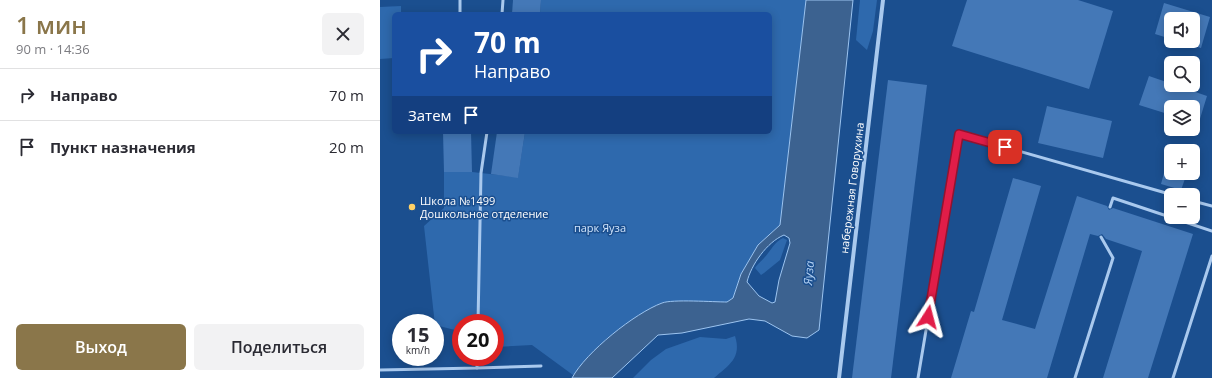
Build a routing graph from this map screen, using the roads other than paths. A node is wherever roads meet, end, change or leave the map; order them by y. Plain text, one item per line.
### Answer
1 (460, 0) edge
2 (503, 0) edge
3 (883, 0) edge
4 (460, 12) edge
5 (502, 12) edge
6 (487, 134) edge
7 (1164, 192) edge
8 (1200, 203) edge
9 (1212, 206) edge
10 (1110, 207) dead end
11 (1212, 231) edge
12 (1101, 237) dead end
13 (1212, 256) edge
14 (478, 314) edge
15 (541, 366) dead end
16 (477, 368) joint
17 (380, 370) edge
18 (839, 378) edge
19 (918, 378) edge
20 (1075, 378) edge
21 (1173, 378) edge

1 - 4 lane
2 - 5 lane
3 - 18 street, набережная Говорухина
6 - 14 lane
7 - 19 lane
8 - 9 lane
10 - 11 lane
12 - 20 lane
13 - 21 lane
15 - 16 lane
16 - 17 lane

